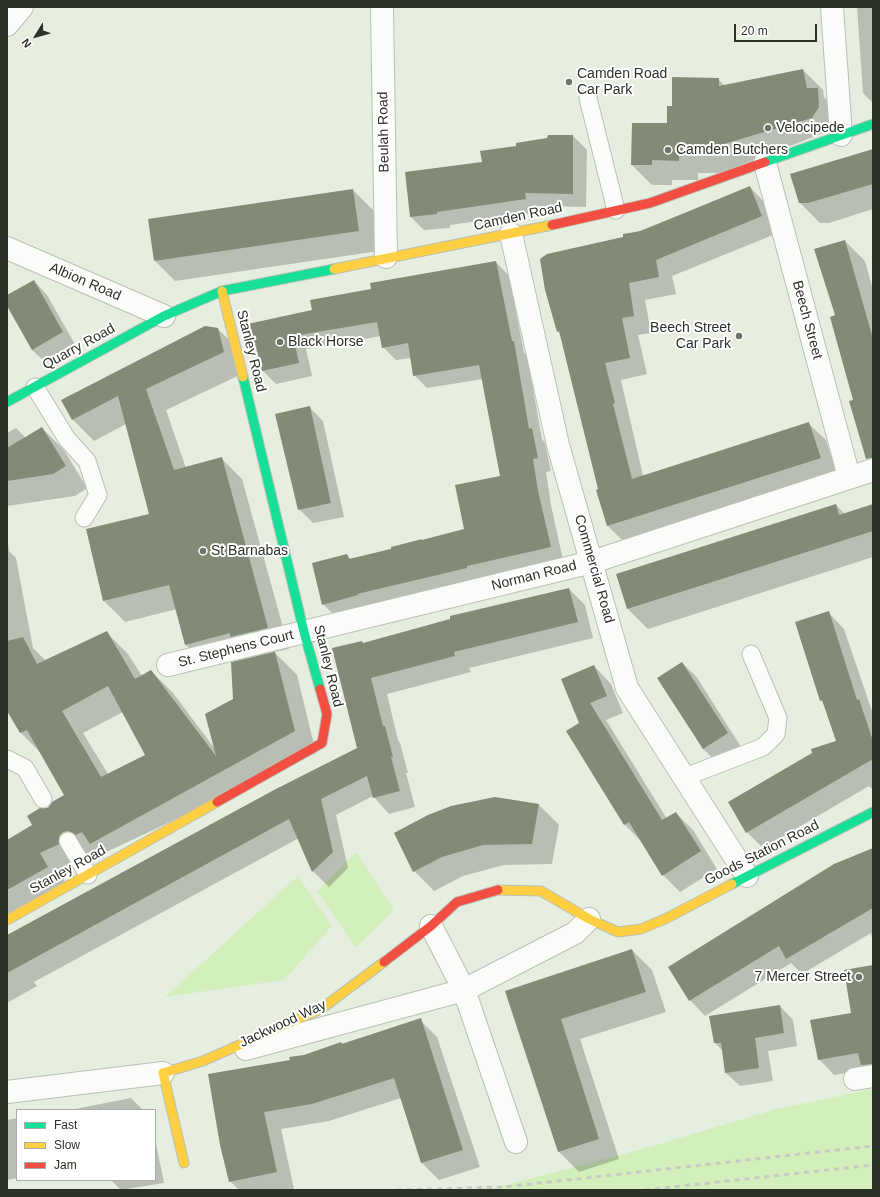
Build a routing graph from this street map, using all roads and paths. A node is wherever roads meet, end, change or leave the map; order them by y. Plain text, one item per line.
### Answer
1 (22, 7) edge
2 (382, 7) edge
3 (832, 7) edge
4 (7, 25) edge
5 (588, 98) dead end
6 (873, 124) edge
7 (841, 135) junction
8 (765, 163) junction
9 (616, 210) junction
10 (511, 234) junction
11 (7, 248) edge
12 (386, 257) junction
13 (222, 291) junction
14 (164, 316) junction
15 (35, 387) junction
16 (7, 402) edge
17 (873, 470) edge
18 (849, 477) junction
19 (84, 518) dead end
20 (592, 562) junction
21 (304, 632) junction
22 (751, 654) dead end
23 (168, 665) dead end
24 (7, 759) edge
25 (685, 777) junction
26 (43, 799) dead end
27 (873, 812) edge
28 (68, 841) dead end
29 (88, 875) junction
30 (746, 876) junction
31 (589, 919) junction
32 (665, 919) joint
33 (7, 920) edge
34 (431, 926) junction
35 (464, 990) junction
36 (203, 1061) junction
37 (163, 1073) junction
38 (7, 1092) edge
39 (516, 1142) dead end
40 (184, 1164) dead end

1 - 4 street
2 - 12 street, Beulah Road
3 - 7 street
5 - 9 lane
6 - 7 street, Camden Road
7 - 8 street, Camden Road
8 - 9 street, Camden Road
8 - 18 street, Beech Street
9 - 10 street, Camden Road
10 - 12 street, Camden Road
10 - 20 street, Commercial Road
11 - 14 street, Albion Road
12 - 13 street, Camden Road
13 - 14 street, Camden Road
13 - 21 street, Stanley Road
14 - 15 street, Quarry Road
15 - 16 street, Quarry Road
15 - 19 lane
17 - 18 street, Norman Road
18 - 20 street, Norman Road
20 - 21 street, Norman Road
20 - 25 street, Commercial Road
21 - 23 street, St. Stephens Court
21 - 29 street, Stanley Road
22 - 25 lane
24 - 26 lane
25 - 30 street, Commercial Road
27 - 30 street, Goods Station Road
28 - 29 lane
29 - 33 street, Stanley Road
30 - 32 street, Goods Station Road
31 - 32 street, Jackwood Way
31 - 34 street, Jackwood Way
31 - 35 street
34 - 35 street
34 - 36 street, Jackwood Way
35 - 36 street
35 - 39 street
36 - 37 street, Jackwood Way
37 - 38 street, Jackwood Way
37 - 40 street

